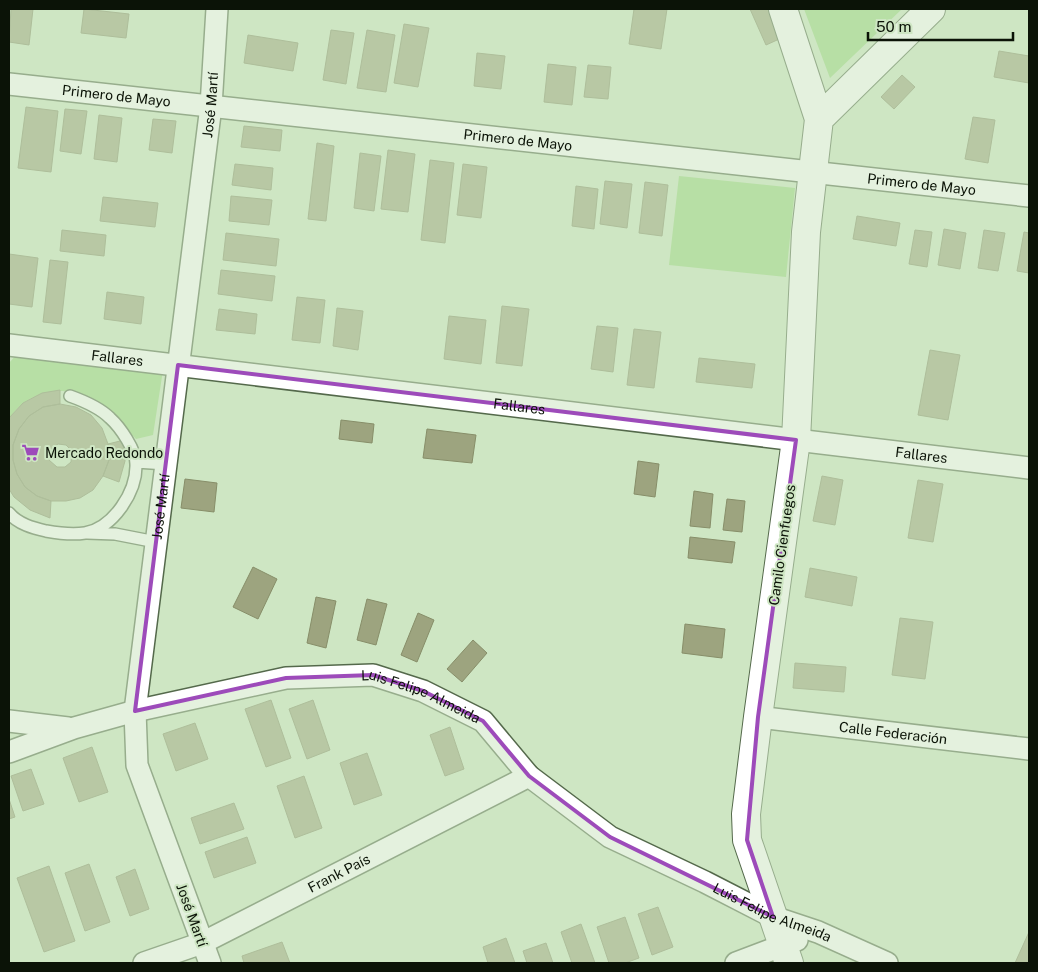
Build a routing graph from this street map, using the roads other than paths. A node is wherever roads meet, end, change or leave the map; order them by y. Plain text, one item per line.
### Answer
1 (217, 9) edge
2 (783, 9) edge
3 (931, 9) edge
4 (9, 84) edge
5 (211, 106) junction
6 (819, 120) junction
7 (813, 172) junction
8 (1029, 196) edge
9 (9, 345) edge
10 (178, 365) junction
11 (70, 396) dead end
12 (796, 440) junction
13 (136, 462) junction
14 (166, 464) junction
15 (1029, 468) edge
16 (9, 513) edge
17 (85, 533) junction
18 (156, 542) junction
19 (135, 711) junction
20 (758, 716) junction
21 (9, 721) edge
22 (74, 728) junction
23 (1029, 750) edge
24 (9, 752) edge
25 (530, 776) junction
26 (773, 917) junction
27 (818, 932) junction
28 (202, 943) junction
29 (786, 954) edge
30 (144, 963) edge
31 (210, 963) edge
32 (736, 963) edge
33 (887, 963) edge

1 - 5 street, José Martí
2 - 6 street
3 - 6 street
4 - 5 street, Primero de Mayo
5 - 7 street, Primero de Mayo
5 - 10 street, José Martí
6 - 7 street, Camilo Cienfuegos
7 - 8 street, Primero de Mayo
7 - 12 street, Camilo Cienfuegos
9 - 10 street, Fallares
10 - 12 street, Fallares
10 - 14 street, José Martí
11 - 13 lane
12 - 15 street, Fallares
12 - 20 street, Camilo Cienfuegos
13 - 14 lane
13 - 17 lane
14 - 18 street, José Martí
16 - 17 lane
17 - 18 lane
18 - 19 street, José Martí
19 - 22 street, Luis Felipe Almeida
19 - 25 street, Luis Felipe Almeida
19 - 28 street, José Martí
20 - 23 street, Calle Federación
20 - 26 street, Camilo Cienfuegos
21 - 22 street
22 - 24 street, Luis Felipe Almeida
25 - 26 street, Luis Felipe Almeida
25 - 28 street, Frank País
26 - 27 street, Luis Felipe Almeida
26 - 29 street, Camilo Cienfuegos
27 - 29 street
27 - 33 street, Luis Felipe Almeida
28 - 30 street, Frank País
28 - 31 street, José Martí
29 - 32 street

